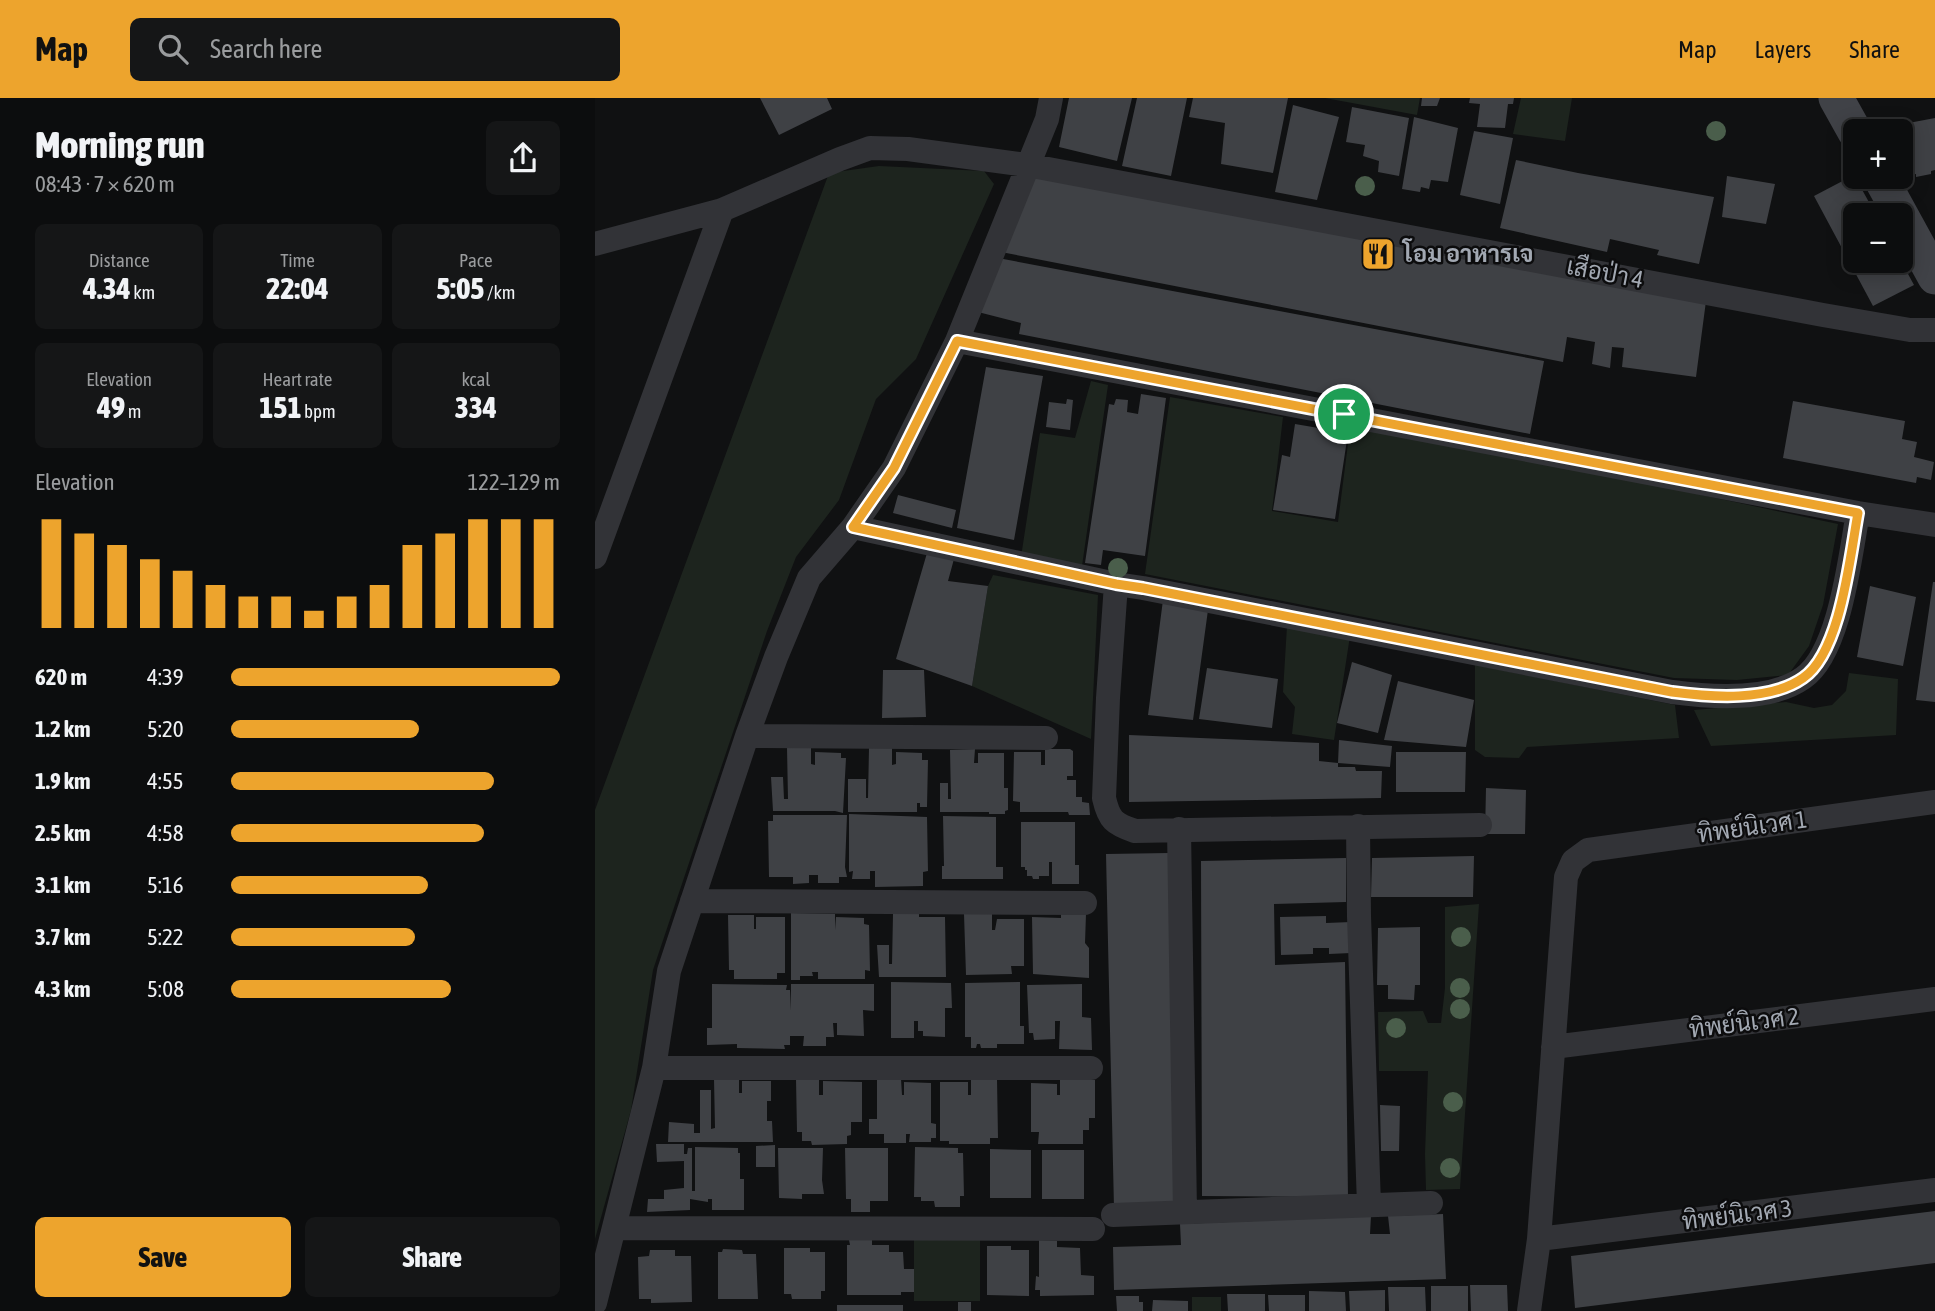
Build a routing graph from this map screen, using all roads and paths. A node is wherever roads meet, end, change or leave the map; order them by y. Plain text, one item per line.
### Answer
1 (1051, 98) edge
2 (1836, 98) edge
3 (1848, 119) edge
4 (1027, 165) junction
5 (1886, 189) edge
6 (722, 210) junction
7 (595, 244) edge
8 (1935, 277) edge
9 (1935, 330) edge
10 (957, 341) junction
11 (1858, 513) junction
12 (1935, 525) edge
13 (853, 527) junction
14 (595, 557) edge
15 (1116, 584) junction
16 (747, 736) junction
17 (1046, 738) dead end
18 (1935, 802) edge
19 (1480, 825) dead end
20 (1359, 826) junction
21 (1179, 829) junction
22 (692, 901) junction
23 (1084, 904) dead end
24 (1935, 999) edge
25 (1553, 1047) junction
26 (655, 1068) junction
27 (1091, 1068) dead end
28 (1935, 1190) edge
29 (1431, 1203) dead end
30 (1369, 1205) junction
31 (1185, 1212) junction
32 (1113, 1215) dead end
33 (615, 1228) junction
34 (1093, 1229) dead end
35 (1539, 1239) junction
36 (595, 1303) edge
37 (1529, 1311) edge

1 - 4 street
2 - 3 street
4 - 6 street, เสือป่า 4
4 - 9 street, เสือป่า 4
4 - 10 street
5 - 8 street
6 - 7 street, เสือป่า 4
6 - 14 street
10 - 11 street
10 - 13 street
11 - 12 street
11 - 15 street
13 - 15 street
13 - 16 street
15 - 21 street
16 - 17 street
16 - 22 street
18 - 25 street, ทิพย์นิเวศ 1
19 - 20 street
20 - 21 street
20 - 30 street
21 - 31 street
22 - 23 street
22 - 26 street
24 - 25 street, ทิพย์นิเวศ 2
25 - 35 street
26 - 27 street
26 - 33 street
28 - 35 street, ทิพย์นิเวศ 3
29 - 30 street
30 - 31 street
31 - 32 street
33 - 34 street
33 - 36 street
35 - 37 street

